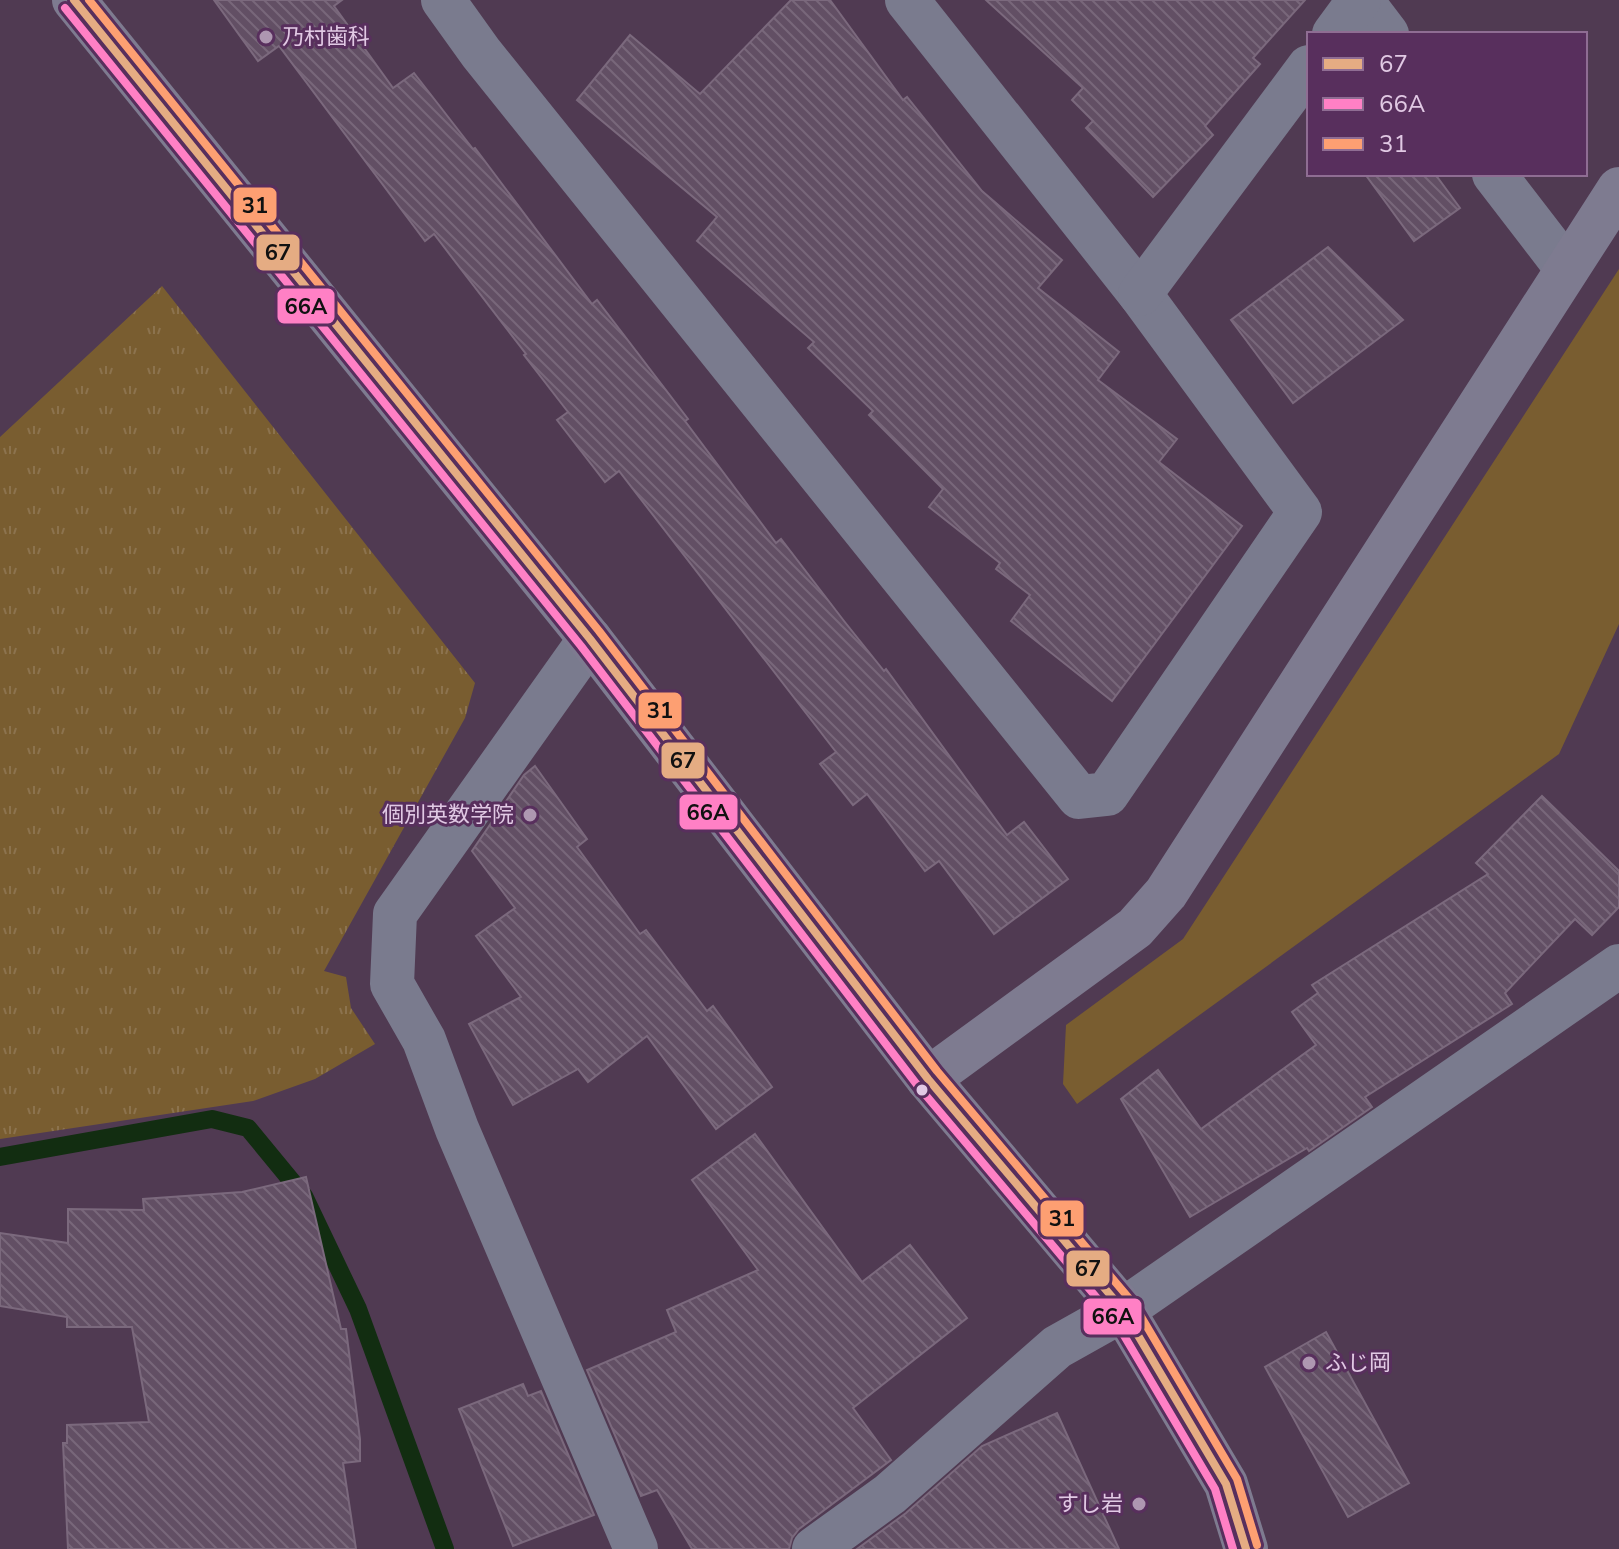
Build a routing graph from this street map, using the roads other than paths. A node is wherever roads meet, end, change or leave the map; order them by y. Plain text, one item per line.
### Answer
1 (74, 0) edge
2 (443, 0) edge
3 (907, 0) edge
4 (1360, 0) edge
5 (1336, 32) edge
6 (1385, 32) edge
7 (1307, 70) edge
8 (1496, 176) edge
9 (1619, 189) edge
10 (1567, 269) junction
11 (1140, 294) junction
12 (590, 639) junction
13 (1619, 966) edge
14 (928, 1079) junction
15 (1123, 1310) junction
16 (630, 1548) edge
17 (814, 1549) edge
18 (1246, 1549) edge

1 - 12 street
2 - 11 street
3 - 11 street
4 - 5 street
4 - 6 street
7 - 11 street
8 - 10 street
9 - 10 street
10 - 14 street
12 - 14 street
12 - 16 street
13 - 15 street
14 - 15 street
15 - 17 street
15 - 18 street

